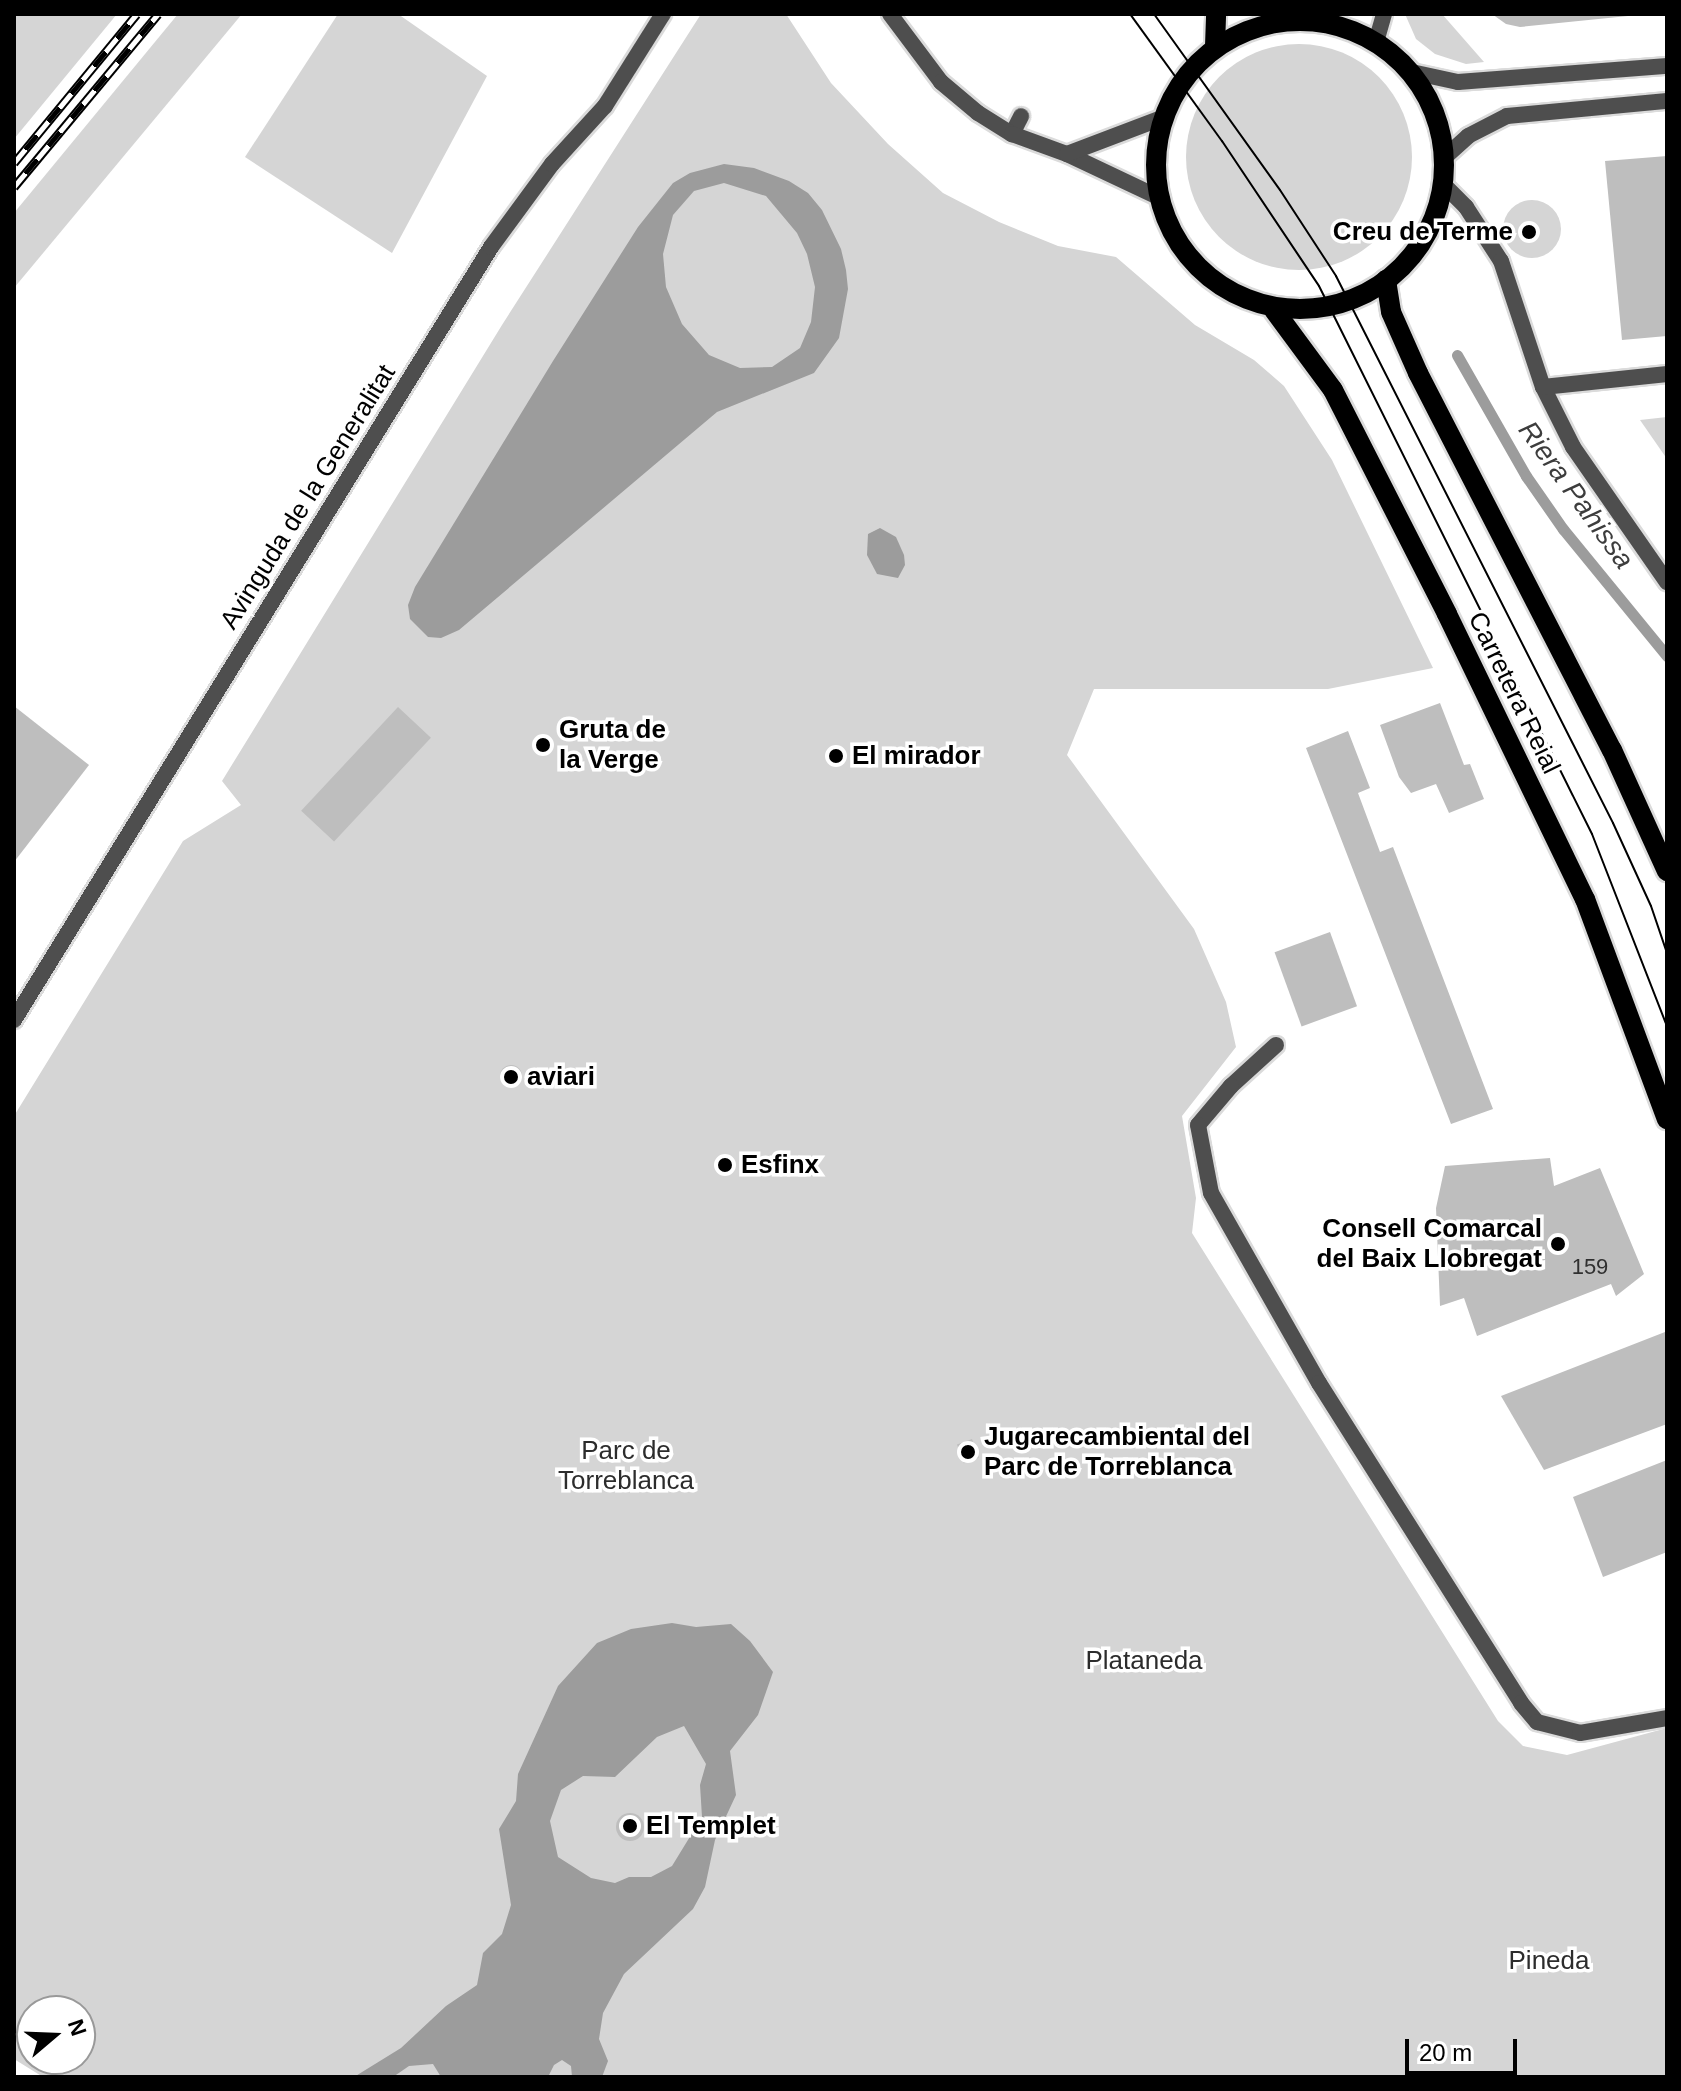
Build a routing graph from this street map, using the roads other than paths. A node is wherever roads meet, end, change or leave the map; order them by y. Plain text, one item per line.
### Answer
1 (663, 14) edge
2 (890, 14) edge
3 (1216, 14) edge
4 (1384, 14) edge
5 (1298, 17) edge
6 (1376, 42) junction
7 (1215, 46) junction
8 (1667, 66) edge
9 (1407, 71) junction
10 (1667, 101) edge
11 (1021, 116) dead end
12 (1162, 118) junction
13 (1012, 134) junction
14 (1067, 154) junction
15 (1445, 157) junction
16 (1445, 186) junction
17 (1162, 199) junction
18 (1386, 280) junction
19 (1274, 310) junction
20 (1667, 374) edge
21 (1543, 387) junction
22 (1667, 582) edge
23 (1667, 871) edge
24 (14, 1020) edge
25 (1276, 1045) dead end
26 (1667, 1119) edge
27 (1667, 1718) edge

1 - 24 street, Avinguda de la Generalitat
2 - 13 street
3 - 7 main road
4 - 6 street
5 - 6 main road
5 - 7 main road
6 - 9 main road
7 - 12 main road
8 - 9 street
9 - 15 main road
10 - 15 street
11 - 13 street
12 - 14 street
12 - 17 main road
13 - 14 street
14 - 17 street
15 - 16 main road
16 - 18 main road
16 - 21 street
17 - 19 main road
18 - 19 main road
18 - 23 main road
19 - 26 main road, Carretera Reial
20 - 21 street
21 - 22 street
25 - 27 street

